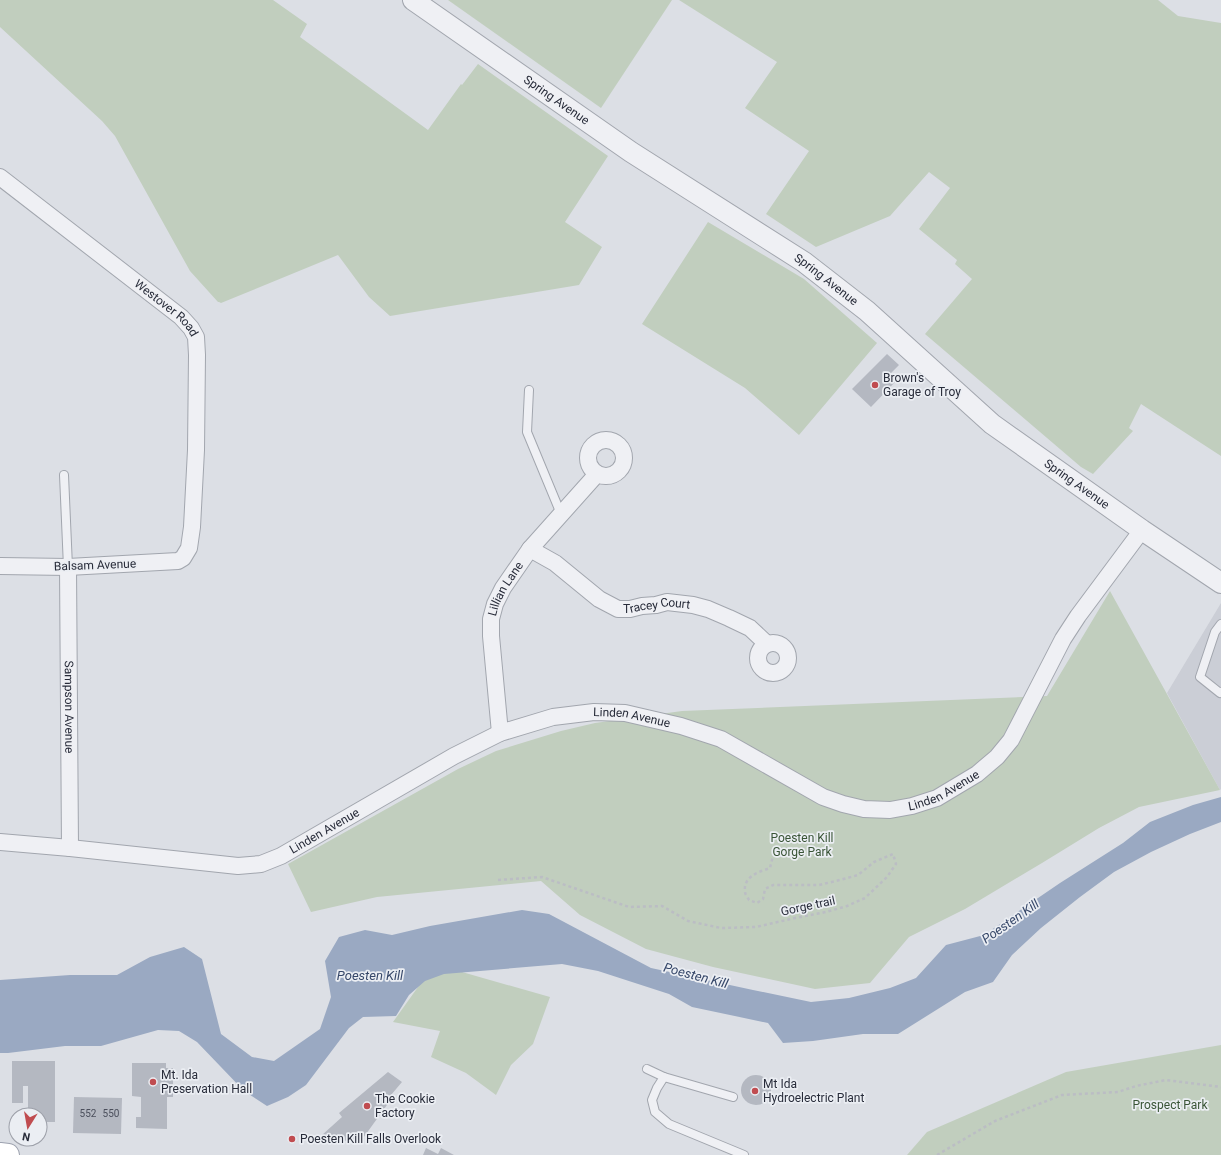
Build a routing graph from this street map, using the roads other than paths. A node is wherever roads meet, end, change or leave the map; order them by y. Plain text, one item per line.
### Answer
1 (413, 0) edge
2 (0, 177) edge
3 (529, 390) dead end
4 (597, 474) dead end
5 (64, 475) dead end
6 (561, 514) junction
7 (1142, 530) junction
8 (530, 549) junction
9 (186, 553) joint
10 (0, 566) edge
11 (68, 567) junction
12 (1221, 582) edge
13 (1221, 624) edge
14 (767, 644) dead end
15 (1221, 692) edge
16 (500, 733) junction
17 (0, 842) edge
18 (70, 848) junction
19 (647, 1070) dead end
20 (664, 1077) junction
21 (733, 1097) dead end
22 (0, 1154) edge
23 (8, 1155) edge
24 (744, 1155) edge

1 - 7 street, Spring Avenue
2 - 9 street, Westover Road
3 - 6 lane
4 - 6 street, Lillian Lane
5 - 11 lane
6 - 8 street, Lillian Lane
7 - 12 street, Spring Avenue
7 - 16 street, Linden Avenue
8 - 14 street, Tracey Court
8 - 16 street, Lillian Lane
9 - 11 street, Balsam Avenue
10 - 11 street, Balsam Avenue
11 - 18 street, Sampson Avenue
13 - 15 lane
16 - 18 street, Linden Avenue
17 - 18 street, Linden Avenue
19 - 20 lane
20 - 21 lane
20 - 24 lane
22 - 23 main road

